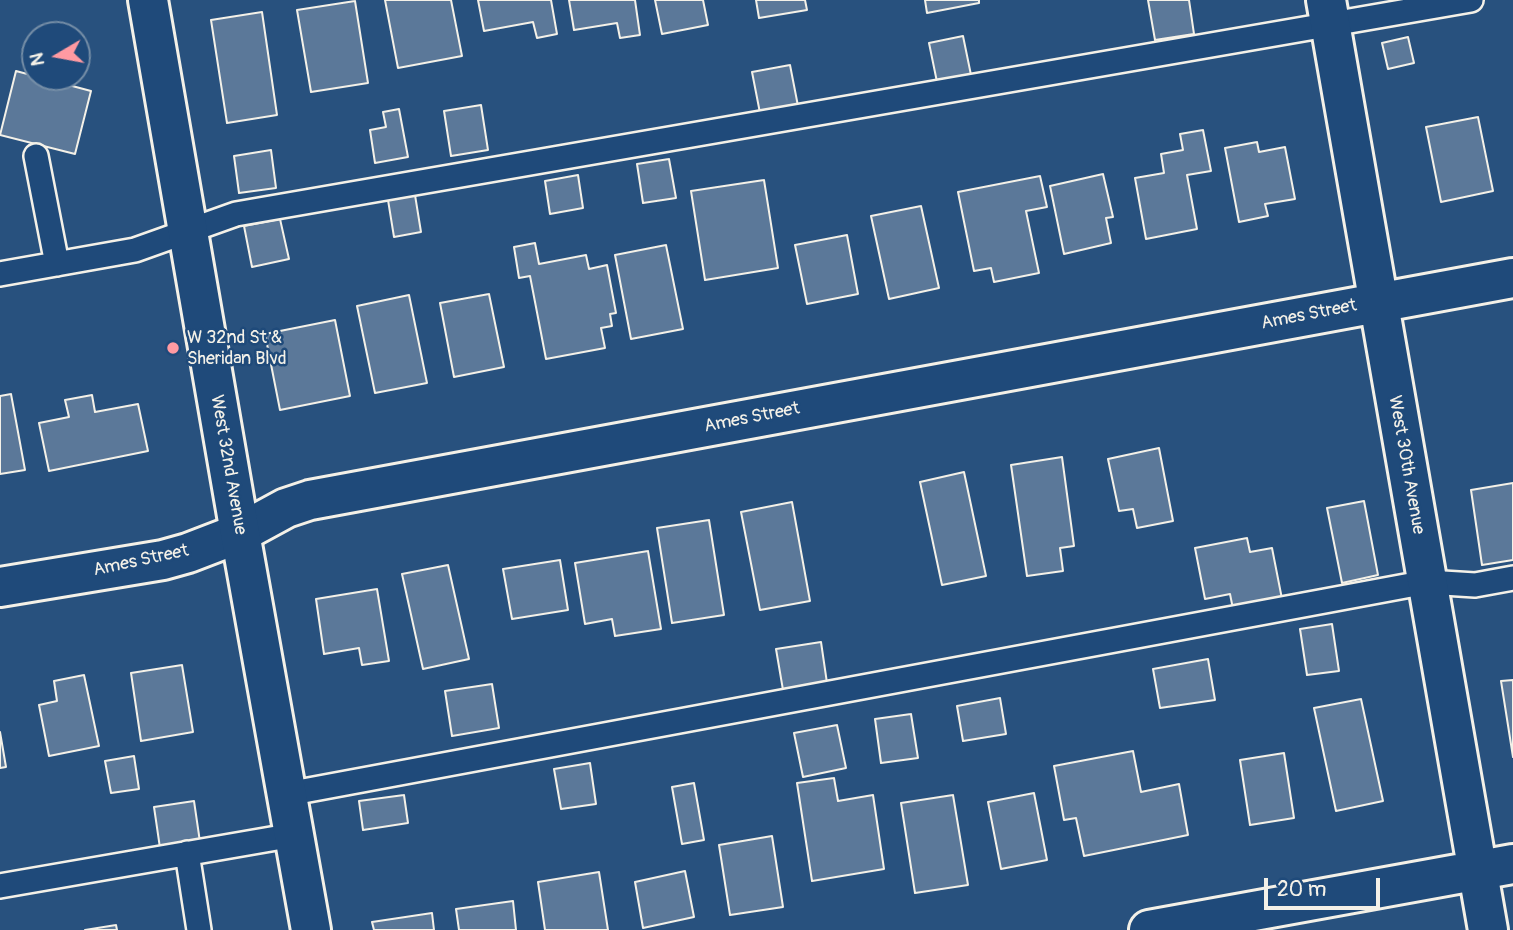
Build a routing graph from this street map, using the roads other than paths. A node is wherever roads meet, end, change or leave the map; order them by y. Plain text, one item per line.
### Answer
1 (148, 0) edge
2 (1471, 0) edge
3 (1328, 12) edge
4 (36, 156) dead end
5 (188, 230) junction
6 (57, 264) junction
7 (0, 274) edge
8 (1513, 278) edge
9 (1377, 302) junction
10 (240, 533) junction
11 (1513, 578) edge
12 (1427, 582) junction
13 (0, 587) edge
14 (287, 794) junction
15 (294, 835) junction
16 (187, 853) junction
17 (1495, 867) edge
18 (0, 886) edge
19 (199, 930) edge
20 (311, 930) edge
21 (1149, 930) edge
22 (1488, 930) edge

1 - 5 street, West 32nd Avenue
2 - 3 lane
3 - 5 lane
3 - 9 street, West 30th Avenue
4 - 6 lane
5 - 6 lane
5 - 10 street, West 32nd Avenue
6 - 7 lane
8 - 9 street, Ames Street
9 - 10 street, Ames Street
9 - 12 street, West 30th Avenue
10 - 13 street, Ames Street
10 - 14 street, West 32nd Avenue
11 - 12 lane
12 - 14 lane
12 - 17 street, West 30th Avenue
14 - 15 street, West 32nd Avenue
15 - 16 lane
15 - 20 street, West 32nd Avenue
16 - 18 lane
16 - 19 lane
17 - 21 street
17 - 22 street, West 30th Avenue

